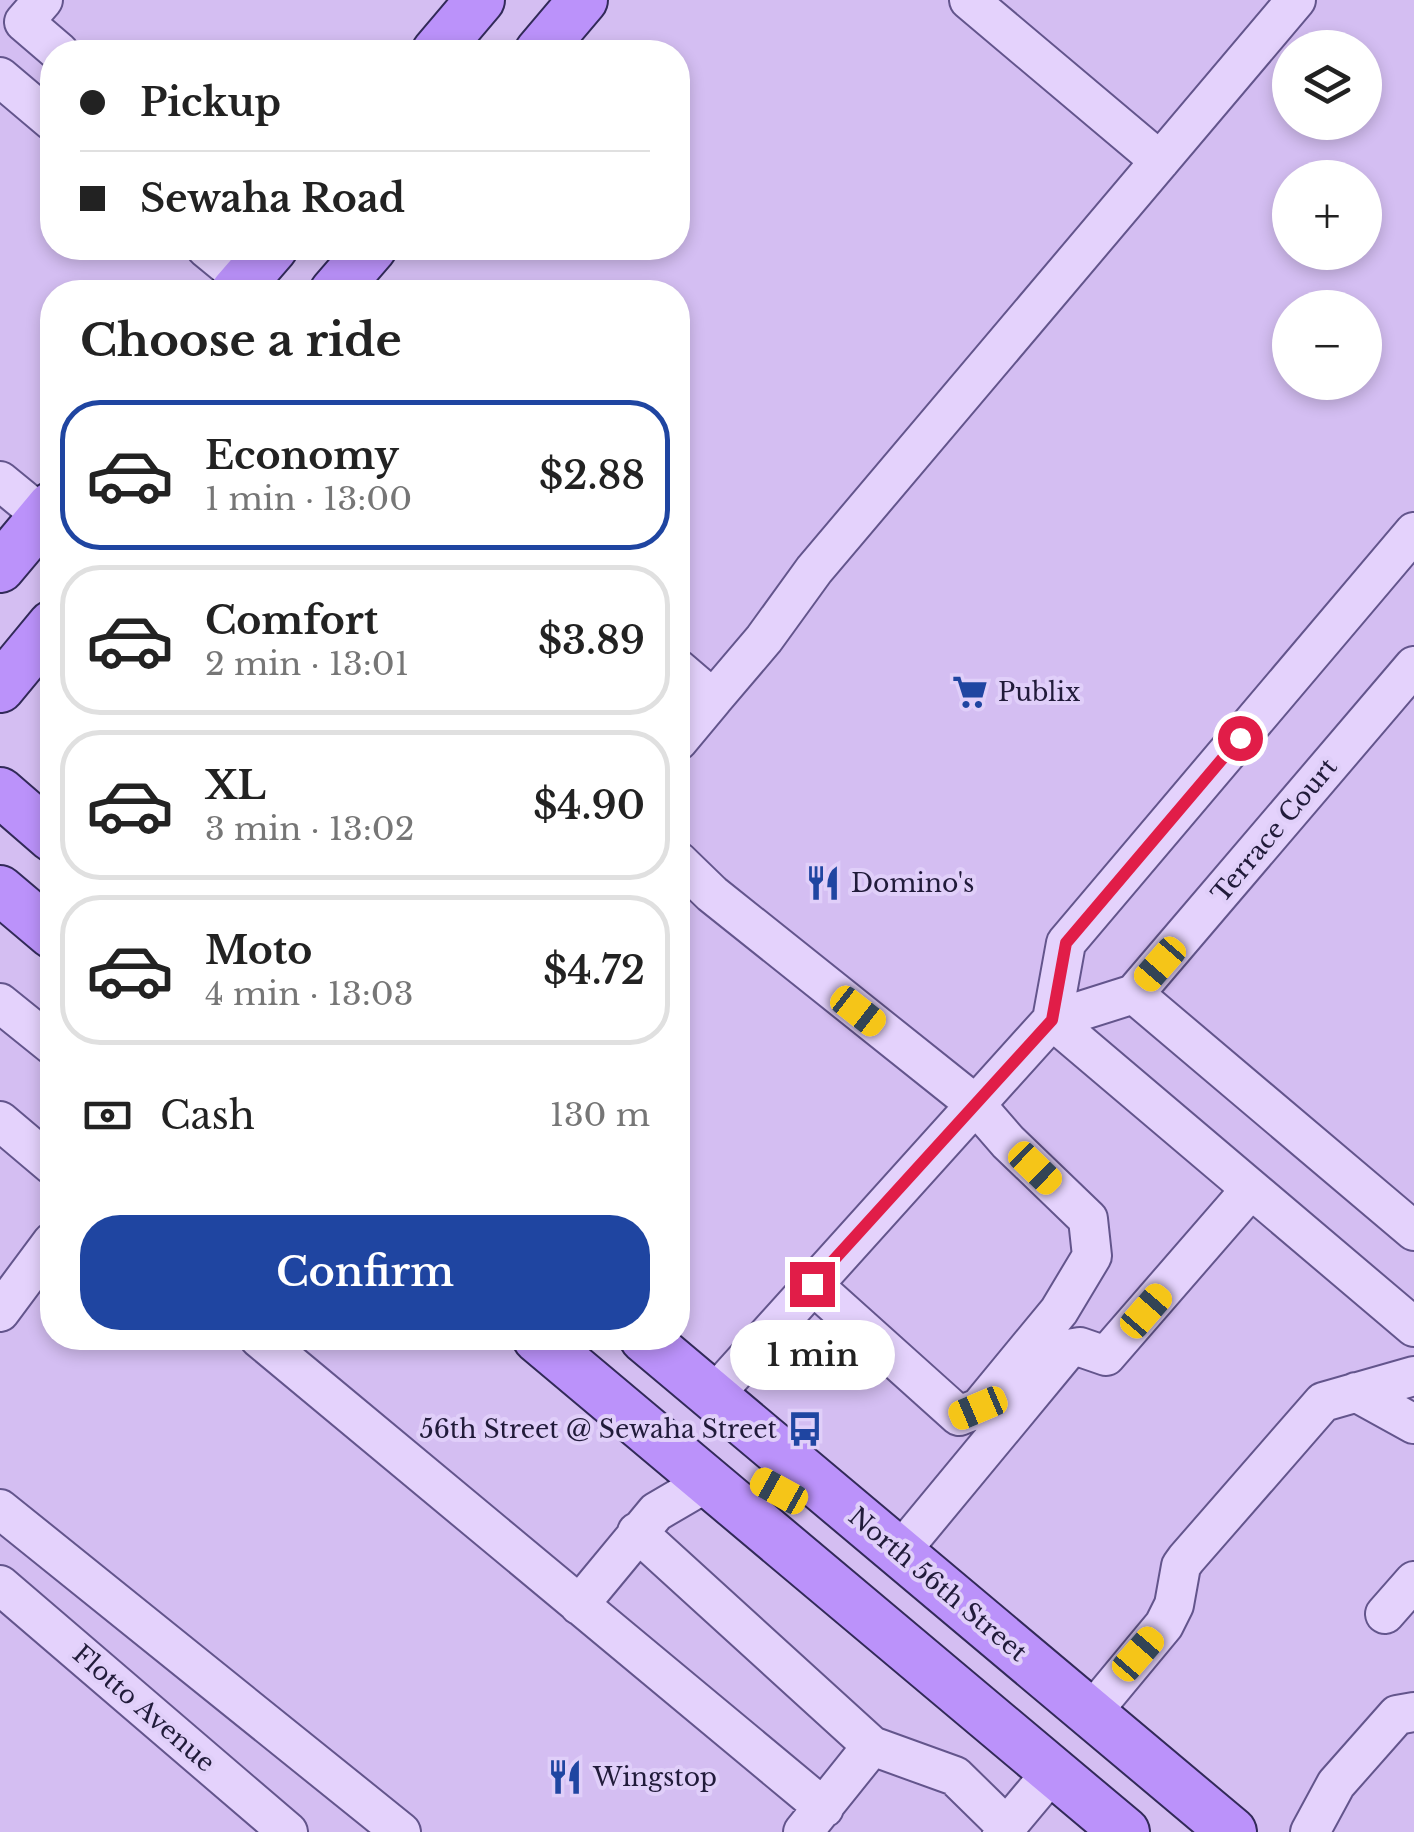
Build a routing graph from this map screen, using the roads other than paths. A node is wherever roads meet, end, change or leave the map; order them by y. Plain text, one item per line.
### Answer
1 (43, 0) edge
2 (480, 0) edge
3 (584, 0) edge
4 (969, 0) edge
5 (1296, 0) edge
6 (45, 40) edge
7 (446, 40) edge
8 (549, 40) edge
9 (0, 77) edge
10 (40, 110) edge
11 (1160, 161) junction
12 (228, 260) edge
13 (362, 260) edge
14 (251, 273) edge
15 (344, 280) edge
16 (0, 481) edge
17 (40, 507) edge
18 (40, 521) edge
19 (1414, 532) edge
20 (0, 568) edge
21 (40, 640) edge
22 (1414, 666) edge
23 (690, 679) edge
24 (0, 688) edge
25 (713, 698) junction
26 (690, 726) edge
27 (0, 792) edge
28 (40, 827) edge
29 (690, 873) edge
30 (0, 890) edge
31 (40, 924) edge
32 (1134, 994) junction
33 (0, 1004) edge
34 (1052, 1020) junction
35 (40, 1036) edge
36 (975, 1104) junction
37 (0, 1121) edge
38 (40, 1155) edge
39 (1251, 1189) junction
40 (1414, 1232) edge
41 (40, 1258) edge
42 (812, 1284) junction
43 (0, 1312) edge
44 (1414, 1327) edge
45 (273, 1350) edge
46 (551, 1350) edge
47 (598, 1350) edge
48 (658, 1350) edge
49 (1414, 1376) edge
50 (1356, 1392) junction
51 (713, 1396) junction
52 (1414, 1424) edge
53 (709, 1481) junction
54 (0, 1510) edge
55 (637, 1532) junction
56 (917, 1565) junction
57 (1414, 1581) edge
58 (0, 1584) edge
59 (579, 1605) junction
60 (1385, 1614) dead end
61 (1414, 1712) edge
62 (1091, 1713) junction
63 (872, 1746) junction
64 (1054, 1771) junction
65 (813, 1820) edge
66 (1004, 1829) edge
67 (1122, 1831) edge
68 (288, 1832) edge
69 (401, 1832) edge
70 (1190, 1832) edge
71 (1232, 1832) edge
72 (1310, 1832) edge

1 - 6 street
2 - 7 main road
3 - 8 main road
4 - 11 street
5 - 11 street
9 - 10 street
11 - 25 street
12 - 14 street
13 - 15 main road
16 - 17 street
18 - 20 main road
19 - 34 street
21 - 24 main road
22 - 32 street, Terrace Court
23 - 25 street
25 - 26 street
27 - 28 main road
29 - 36 street
30 - 31 main road
32 - 34 street
32 - 40 street
33 - 35 street
34 - 36 street
34 - 39 street
36 - 42 street
36 - 42 street
37 - 38 street
39 - 44 street
39 - 56 street
41 - 43 street
42 - 51 street
45 - 59 street
46 - 53 main road
47 - 51 main road
48 - 51 main road, North 56th Street
49 - 50 street
50 - 52 street
50 - 62 street
51 - 56 main road, North 56th Street
53 - 55 street
53 - 56 main road
53 - 64 main road
54 - 69 street
55 - 59 street
55 - 63 street
56 - 62 main road, North 56th Street
57 - 60 street
58 - 68 street, Flotto Avenue
59 - 65 street
61 - 72 street
62 - 71 main road, North 56th Street
63 - 65 street
63 - 66 street
64 - 66 street
64 - 67 main road
64 - 70 main road

